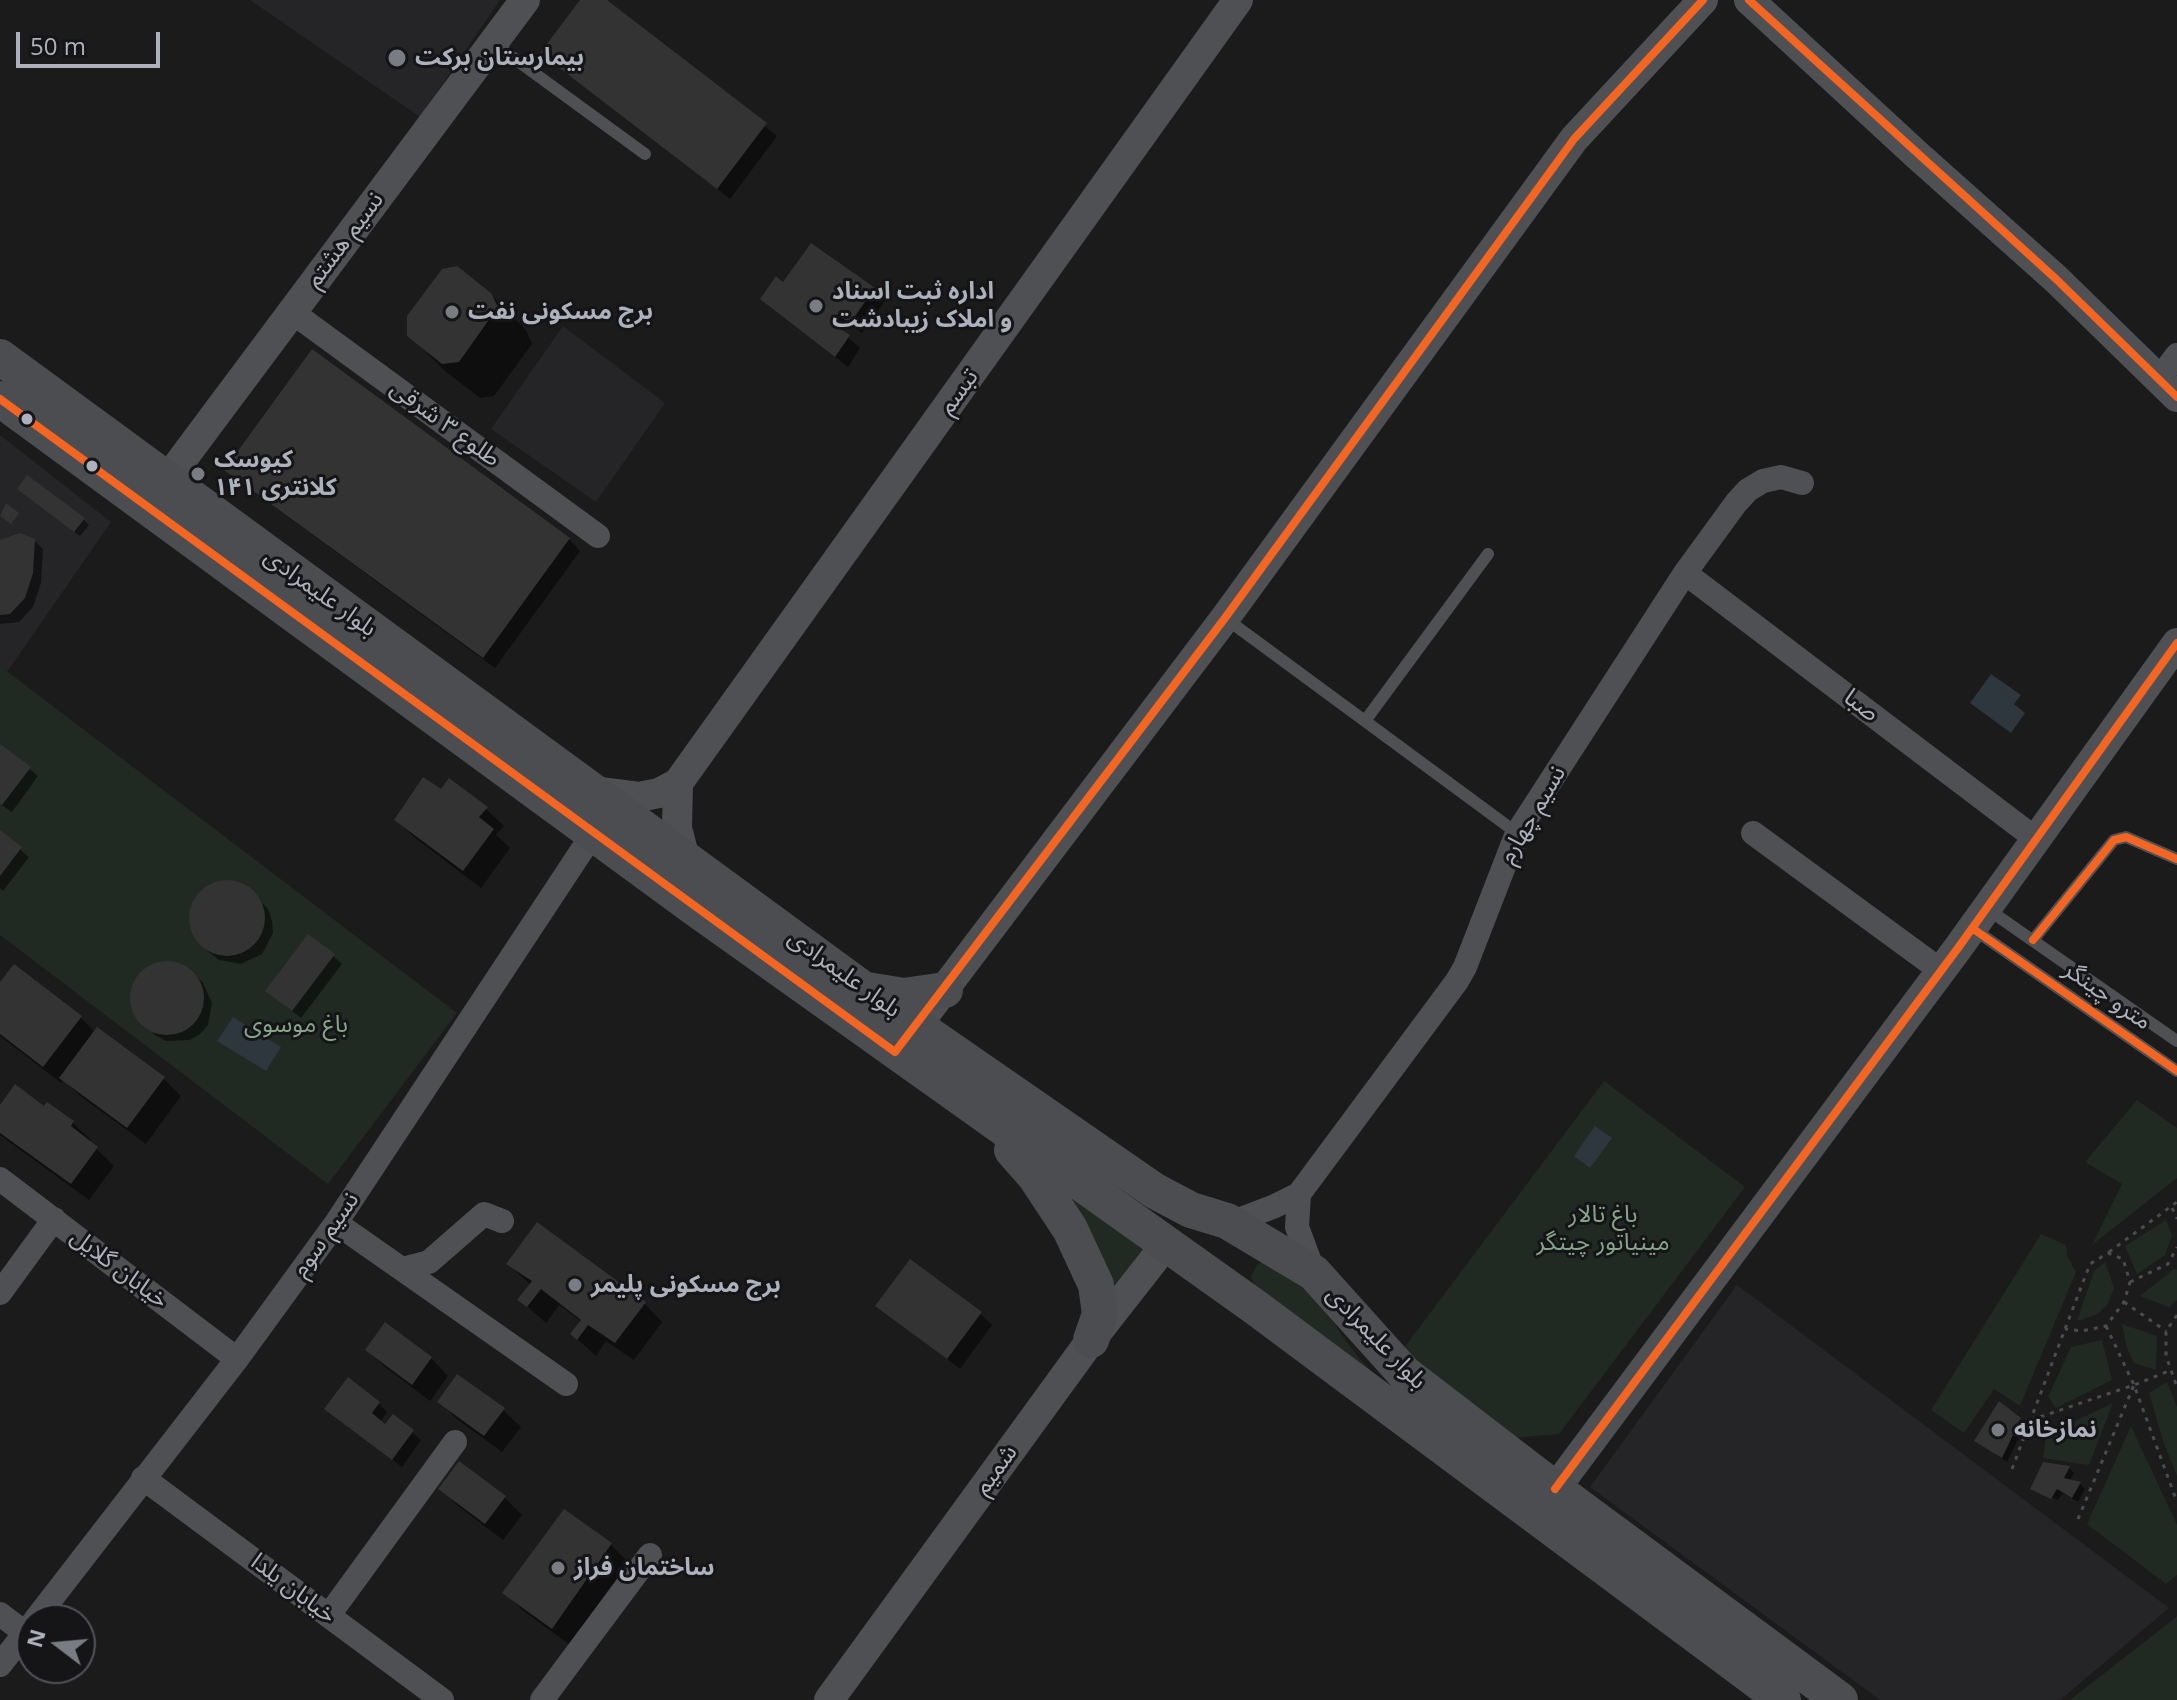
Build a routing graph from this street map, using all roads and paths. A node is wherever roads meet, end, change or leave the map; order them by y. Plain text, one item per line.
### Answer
1 (525, 0) edge
2 (1238, 0) edge
3 (1749, 0) edge
4 (1698, 6) edge
5 (493, 43) junction
6 (645, 154) dead end
7 (292, 312) junction
8 (0, 357) edge
9 (2171, 377) edge
10 (0, 399) edge
11 (166, 481) junction
12 (1802, 483) dead end
13 (598, 536) dead end
14 (1488, 554) dead end
15 (1685, 573) junction
16 (1225, 618) junction
17 (2177, 643) edge
18 (1365, 721) junction
19 (678, 783) junction
20 (592, 791) junction
21 (594, 832) junction
22 (1517, 833) junction
23 (1753, 833) dead end
24 (2036, 839) junction
25 (685, 859) junction
26 (2177, 859) edge
27 (1979, 918) junction
28 (2033, 940) junction
29 (1940, 970) junction
30 (863, 989) junction
31 (945, 990) junction
32 (906, 1039) junction
33 (2177, 1041) edge
34 (2177, 1071) edge
35 (980, 1113) junction
36 (0, 1179) edge
37 (1299, 1194) junction
38 (2177, 1202) edge
39 (2172, 1208) junction
40 (54, 1219) junction
41 (2177, 1219) edge
42 (502, 1221) dead end
43 (1227, 1221) junction
44 (336, 1223) junction
45 (1167, 1243) junction
46 (2177, 1247) edge
47 (1283, 1253) junction
48 (2108, 1253) junction
49 (402, 1269) junction
50 (1314, 1273) junction
51 (2130, 1282) junction
52 (0, 1293) edge
53 (2124, 1302) junction
54 (1255, 1307) junction
55 (2177, 1315) edge
56 (2106, 1326) junction
57 (2065, 1329) junction
58 (2166, 1331) junction
59 (1091, 1340) junction
60 (237, 1359) junction
61 (2171, 1370) junction
62 (566, 1384) dead end
63 (2134, 1385) junction
64 (2177, 1387) edge
65 (2030, 1420) junction
66 (455, 1442) dead end
67 (2012, 1469) dead end
68 (143, 1478) junction
69 (1555, 1489) junction
70 (2177, 1502) edge
71 (2078, 1519) dead end
72 (650, 1555) dead end
73 (48, 1604) edge
74 (329, 1615) junction
75 (16, 1645) edge
76 (0, 1665) edge
77 (442, 1700) edge
78 (542, 1700) edge
79 (829, 1700) edge
80 (1783, 1700) edge
81 (1840, 1700) edge

1 - 5 street, نسیم هشتم
2 - 19 street, تبسم
3 - 9 street
4 - 16 street
5 - 6 lane
5 - 7 street, نسیم هشتم
7 - 11 street, نسیم هشتم
7 - 13 street, طلوع ۳ شرقی
8 - 11 main road, بلوار علیمرادی
10 - 21 main road, بلوار علیمرادی
11 - 20 main road, بلوار علیمرادی
12 - 15 street, نسیم چهارم
14 - 18 lane
15 - 22 street, نسیم چهارم
15 - 24 street, صبا
16 - 18 lane
16 - 31 street
17 - 24 street
18 - 22 lane
19 - 20 street
19 - 25 street
20 - 25 main road, بلوار علیمرادی
21 - 32 main road, بلوار علیمرادی
21 - 44 street, نسیم سوم
22 - 37 street, نسیم چهارم
23 - 29 street
24 - 27 street
25 - 30 main road, بلوار علیمرادی
26 - 28 lane
27 - 28 lane, مترو چینگر
27 - 29 street
27 - 34 lane, مترو چینگر
28 - 33 lane, مترو چینگر
29 - 69 street
30 - 31 main road
30 - 32 main road, بلوار علیمرادی
31 - 32 street
32 - 35 main road, بلوار علیمرادی
32 - 43 main road, بلوار علیمرادی
35 - 45 main road, بلوار علیمرادی
35 - 59 main road
36 - 40 street, خیابان گلایل
37 - 43 street, نسیم چهارم
37 - 50 street
38 - 39 path
39 - 41 path
39 - 48 path
40 - 52 street
40 - 60 street, خیابان گلایل
42 - 49 street
43 - 47 main road, بلوار علیمرادی
44 - 49 street
44 - 60 street, نسیم سوم
45 - 54 main road, بلوار علیمرادی
45 - 59 street, شمیم
46 - 51 path
47 - 50 main road, بلوار علیمرادی
47 - 54 main road
48 - 51 path
48 - 57 path
49 - 62 street
50 - 69 main road, بلوار علیمرادی
51 - 53 path
53 - 56 path
53 - 58 path
54 - 80 main road, بلوار علیمرادی
55 - 58 path
56 - 57 path
56 - 63 path
57 - 65 path
58 - 61 path
59 - 79 street, شمیم
60 - 68 street, نسیم سوم
61 - 63 path
61 - 64 path
63 - 65 path
63 - 70 path
63 - 71 path
65 - 67 path
66 - 74 street
68 - 73 street, نسیم سوم
68 - 74 street, خیابان یلدا
69 - 81 main road, بلوار علیمرادی
72 - 78 street
74 - 77 street, خیابان یلدا
75 - 76 street, نسیم سوم

